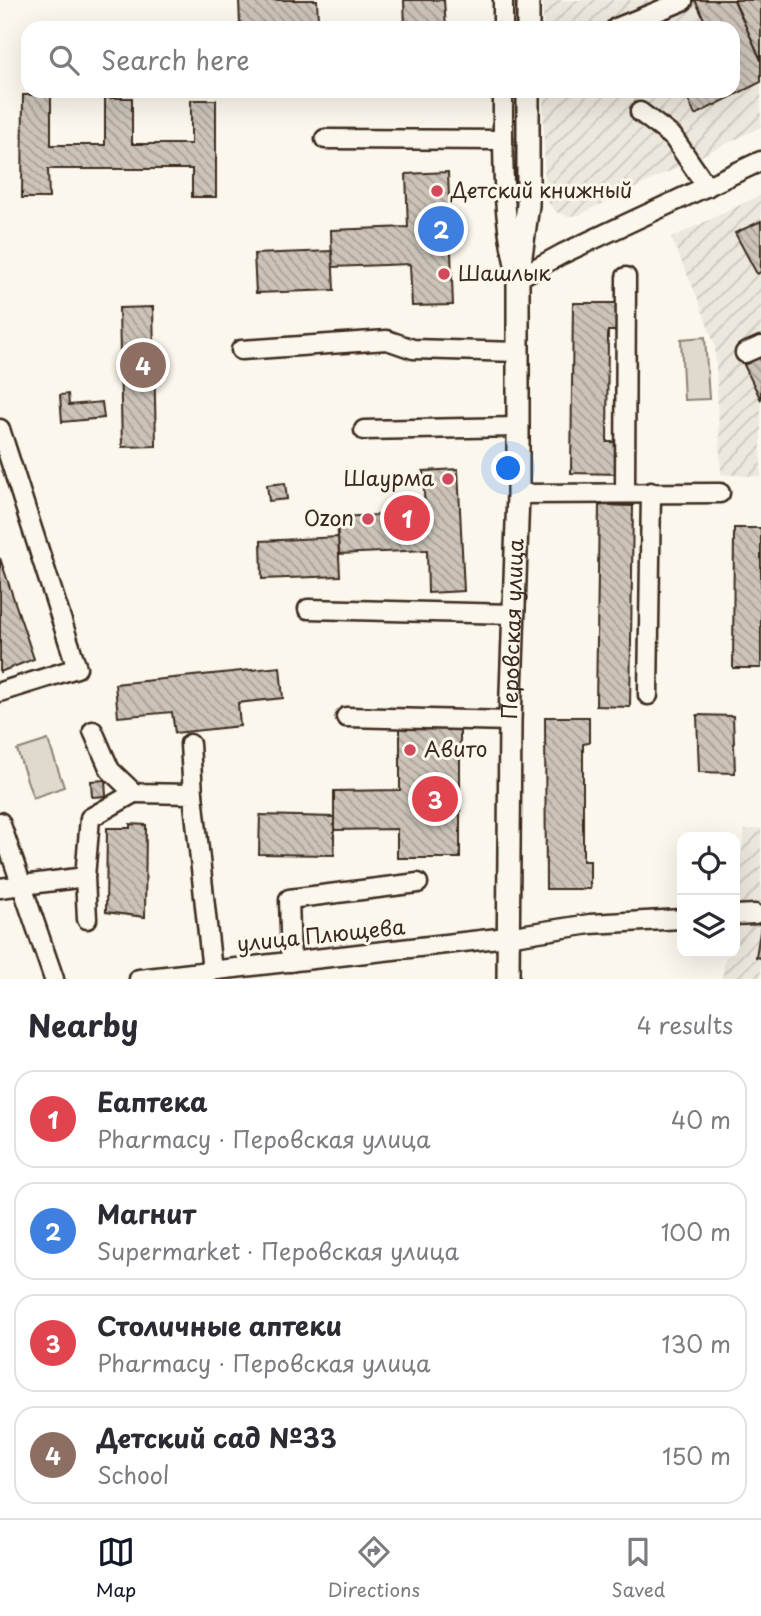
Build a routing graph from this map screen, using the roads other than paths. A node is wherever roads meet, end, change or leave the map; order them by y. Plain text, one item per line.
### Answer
1 (503, 0) edge
2 (528, 0) edge
3 (683, 1) edge
4 (503, 21) edge
5 (528, 21) edge
6 (633, 21) edge
7 (503, 98) edge
8 (528, 98) edge
9 (640, 112) dead end
10 (324, 139) dead end
11 (503, 140) junction
12 (761, 161) edge
13 (707, 187) junction
14 (626, 277) dead end
15 (518, 278) junction
16 (242, 350) dead end
17 (519, 352) junction
18 (519, 427) junction
19 (0, 429) edge
20 (365, 430) dead end
21 (625, 492) junction
22 (651, 492) junction
23 (720, 492) dead end
24 (518, 494) junction
25 (308, 610) dead end
26 (513, 614) junction
27 (0, 692) edge
28 (648, 695) dead end
29 (346, 717) dead end
30 (510, 721) junction
31 (93, 732) dead end
32 (190, 744) dead end
33 (134, 793) junction
34 (193, 794) junction
35 (0, 822) edge
36 (85, 877) junction
37 (418, 883) dead end
38 (21, 885) junction
39 (0, 888) edge
40 (755, 914) dead end
41 (740, 915) edge
42 (87, 919) dead end
43 (677, 919) edge
44 (508, 937) junction
45 (290, 962) junction
46 (212, 971) junction
47 (54, 979) edge
48 (140, 979) edge
49 (508, 979) edge

1 - 4 street
2 - 5 main road
3 - 6 street
7 - 11 street, Перовская улица
8 - 15 main road, Перовская улица
9 - 13 street
10 - 11 street
11 - 15 street, Перовская улица
12 - 13 street
13 - 15 street
14 - 21 street
15 - 17 main road, Перовская улица
16 - 17 street
17 - 18 main road, Перовская улица
18 - 20 street
18 - 24 main road, Перовская улица
19 - 27 street
21 - 22 street
21 - 24 street
22 - 23 street
22 - 28 street
24 - 26 main road, Перовская улица
25 - 26 street
26 - 30 main road, Перовская улица
29 - 30 street
30 - 44 main road, Перовская улица
31 - 33 street
32 - 34 street
33 - 34 street
33 - 36 street
34 - 46 street
35 - 38 street
36 - 38 street
36 - 42 street
37 - 45 street
38 - 39 street
38 - 47 street
40 - 41 street
43 - 44 street, улица Плющева
44 - 45 street, улица Плющева
44 - 49 main road, Перовская улица
45 - 46 street, улица Плющева
46 - 48 street, улица Плющева

